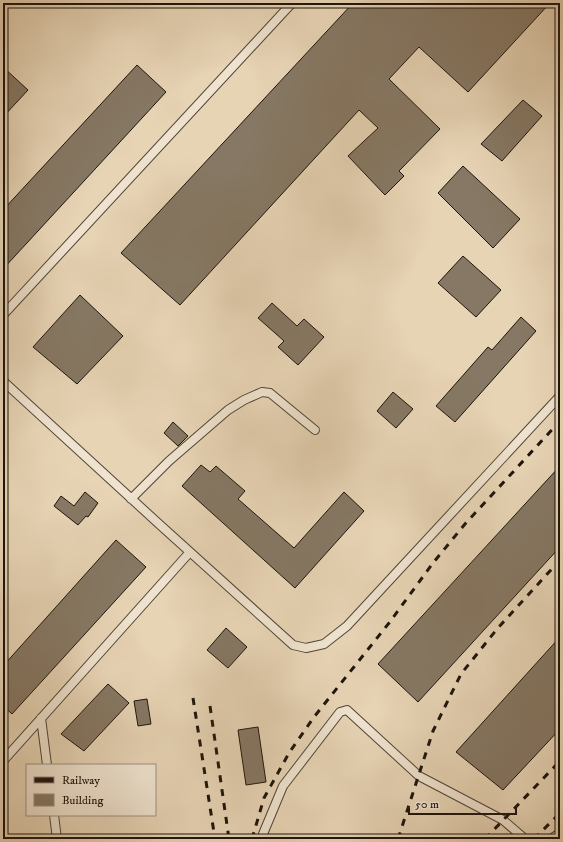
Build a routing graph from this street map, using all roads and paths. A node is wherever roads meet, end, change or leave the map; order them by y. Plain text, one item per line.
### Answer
1 (292, 3) edge
2 (3, 315) edge
3 (3, 381) edge
4 (560, 396) edge
5 (316, 430) dead end
6 (131, 499) junction
7 (190, 552) junction
8 (41, 718) junction
9 (3, 761) edge
10 (47, 764) edge
11 (54, 816) edge
12 (560, 833) edge
13 (57, 839) edge
14 (262, 839) edge
15 (525, 839) edge
16 (551, 839) edge

1 - 2 lane
3 - 6 lane
4 - 7 lane
5 - 6 lane
6 - 7 lane
7 - 8 lane
8 - 9 lane
8 - 10 lane
11 - 13 lane
12 - 16 lane
14 - 15 lane

